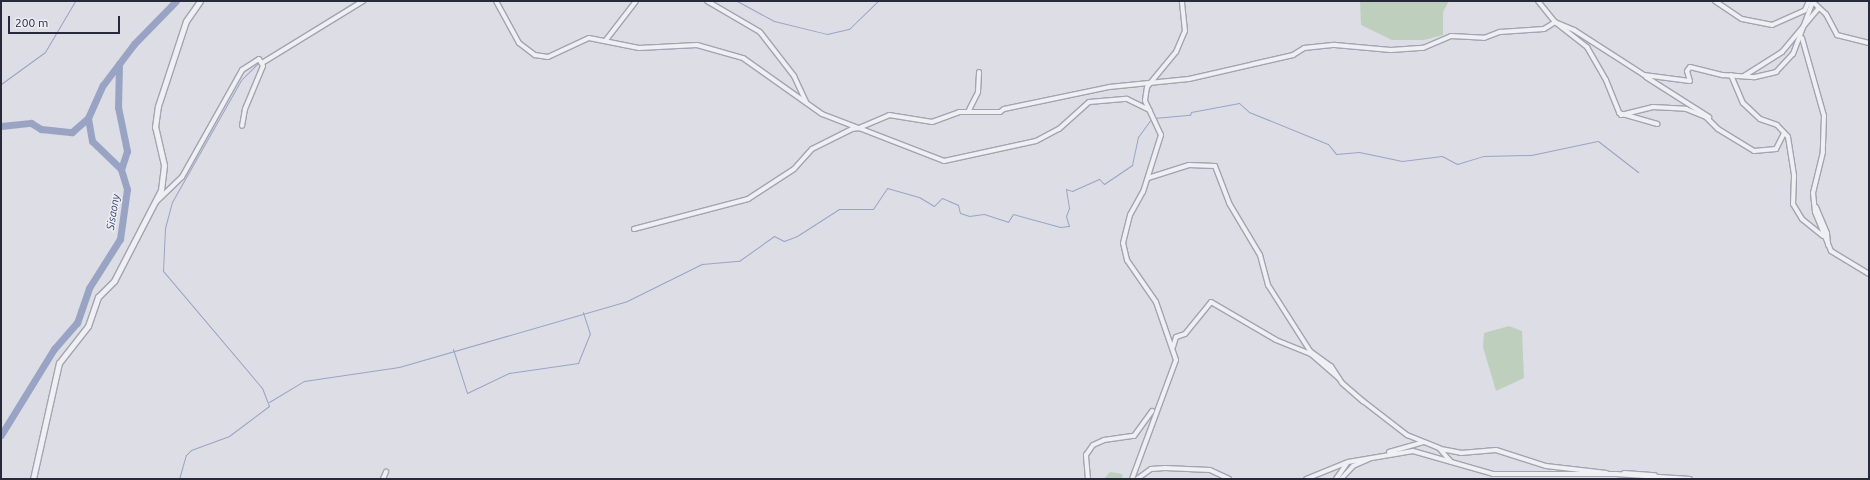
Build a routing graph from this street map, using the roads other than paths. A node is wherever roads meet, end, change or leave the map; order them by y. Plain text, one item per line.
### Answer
1 (200, 1) edge
2 (364, 1) edge
3 (496, 1) edge
4 (636, 1) edge
5 (707, 1) edge
6 (1182, 1) edge
7 (1538, 1) edge
8 (1714, 1) edge
9 (1809, 1) edge
10 (1814, 2) edge
11 (1818, 9) junction
12 (1555, 22) junction
13 (1804, 27) junction
14 (1802, 38) junction
15 (605, 40) junction
16 (1869, 43) edge
17 (261, 61) junction
18 (979, 72) dead end
19 (1644, 75) junction
20 (1731, 75) junction
21 (1742, 77) junction
22 (1151, 82) junction
23 (807, 104) junction
24 (969, 110) junction
25 (1150, 110) junction
26 (1621, 115) junction
27 (1712, 122) junction
28 (1657, 124) dead end
29 (242, 126) dead end
30 (859, 128) junction
31 (1784, 133) junction
32 (1148, 178) junction
33 (156, 202) junction
34 (1815, 205) junction
35 (634, 229) dead end
36 (1823, 236) junction
37 (1828, 246) junction
38 (1869, 274) edge
39 (1172, 349) junction
40 (1339, 378) junction
41 (1160, 399) junction
42 (1423, 442) junction
43 (1439, 448) junction
44 (1384, 454) junction
45 (1371, 457) junction
46 (1348, 462) junction
47 (1451, 462) junction
48 (386, 472) dead end
49 (1614, 474) junction
50 (34, 479) edge
51 (383, 479) edge
52 (1088, 479) edge
53 (1132, 479) edge
54 (1137, 479) edge
55 (1229, 479) edge
56 (1306, 479) edge
57 (1336, 479) edge
58 (1341, 479) edge
59 (1690, 479) edge

1 - 33 street
2 - 17 street
3 - 15 street
4 - 15 street
5 - 23 street
6 - 22 street
7 - 12 street
8 - 9 street
10 - 11 street
10 - 13 street
11 - 13 street
11 - 16 street
12 - 19 street
12 - 22 street
12 - 26 street
13 - 14 street
13 - 21 street
14 - 21 street
14 - 34 street
15 - 23 street
17 - 29 street
17 - 33 street
18 - 24 street
19 - 20 street
19 - 27 street
20 - 21 street
20 - 31 street
22 - 24 street
22 - 25 street
23 - 30 street
24 - 30 street
25 - 30 street
25 - 32 street
26 - 27 street
26 - 28 street
27 - 31 street
30 - 35 street
31 - 36 street
32 - 39 street
32 - 40 street
33 - 50 street
34 - 36 street
34 - 37 street
36 - 37 street
37 - 38 street
39 - 40 street
39 - 41 street
40 - 42 street
41 - 52 street
41 - 53 street
42 - 43 street
42 - 44 street
43 - 47 street
43 - 49 street
44 - 45 street
44 - 47 street
45 - 46 street
45 - 58 street
46 - 56 street
46 - 57 street
47 - 49 street
48 - 51 street
49 - 59 street
54 - 55 street

